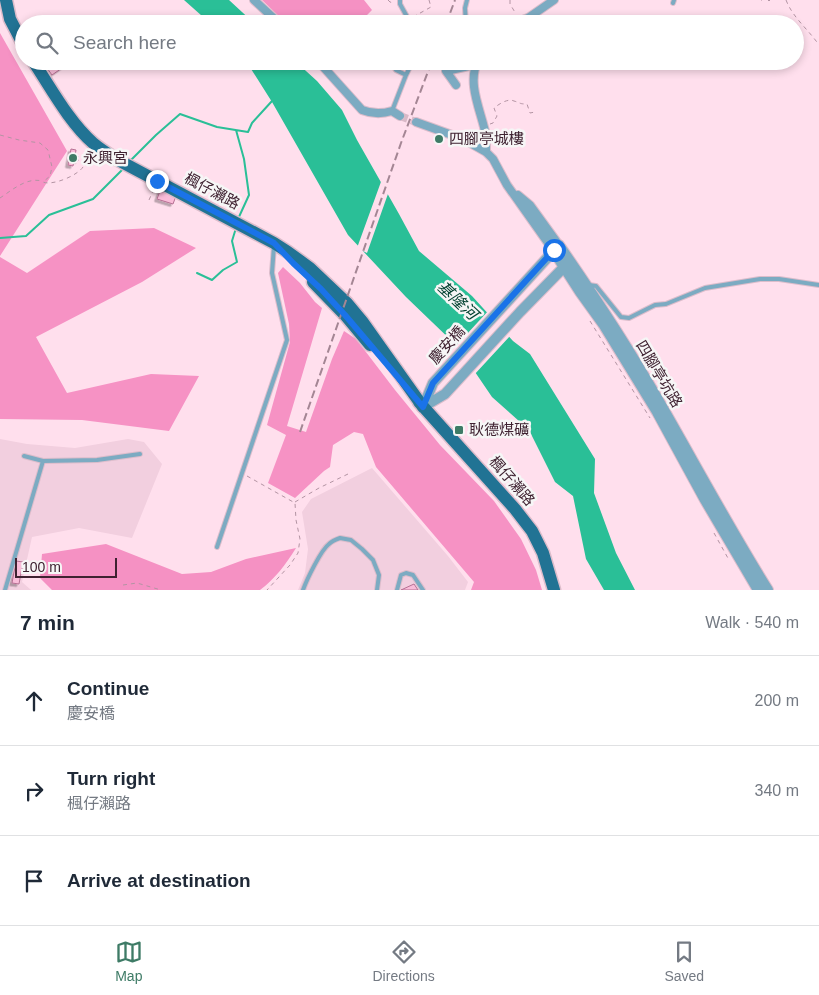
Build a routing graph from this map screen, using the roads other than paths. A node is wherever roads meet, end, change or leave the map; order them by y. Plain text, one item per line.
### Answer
1 (6, 0) edge
2 (254, 0) edge
3 (467, 0) edge
4 (554, 0) edge
5 (400, 2) edge
6 (270, 15) edge
7 (406, 15) edge
8 (465, 15) edge
9 (532, 15) edge
10 (15, 29) edge
11 (39, 70) edge
12 (326, 70) edge
13 (396, 70) edge
14 (409, 70) edge
15 (449, 70) edge
16 (471, 70) edge
17 (475, 70) edge
18 (473, 74) junction
19 (406, 76) junction
20 (456, 85) dead end
21 (392, 111) junction
22 (400, 116) tunnel mouth
23 (416, 122) tunnel mouth
24 (486, 152) junction
25 (274, 243) junction
26 (556, 247) junction
27 (567, 264) junction
28 (586, 285) junction
29 (819, 285) edge
30 (423, 407) junction
31 (140, 454) dead end
32 (24, 456) dead end
33 (43, 461) junction
34 (217, 547) dead end
35 (5, 590) edge
36 (303, 590) edge
37 (377, 590) edge
38 (397, 590) edge
39 (423, 590) edge
40 (554, 590) edge
41 (758, 590) edge
42 (768, 590) edge

1 - 10 main road
2 - 6 street
3 - 8 lane
4 - 9 street
5 - 7 lane
11 - 25 main road, 楓仔瀨路
12 - 21 street
13 - 19 lane
14 - 19 lane
15 - 20 street
16 - 18 lane
17 - 18 street
18 - 24 street
19 - 21 lane
21 - 22 street
23 - 24 street
24 - 26 street, 四腳亭坑路
25 - 30 main road, 楓仔瀨路
25 - 34 lane
26 - 27 street, 四腳亭坑路
26 - 30 street, 慶安橋
27 - 28 street, 四腳亭坑路
27 - 30 street
27 - 41 street, 四腳亭坑路
28 - 29 lane
28 - 42 street, 四腳亭坑路
30 - 40 main road, 楓仔瀨路
31 - 33 lane
32 - 33 lane
33 - 35 lane
36 - 37 lane
38 - 39 lane

